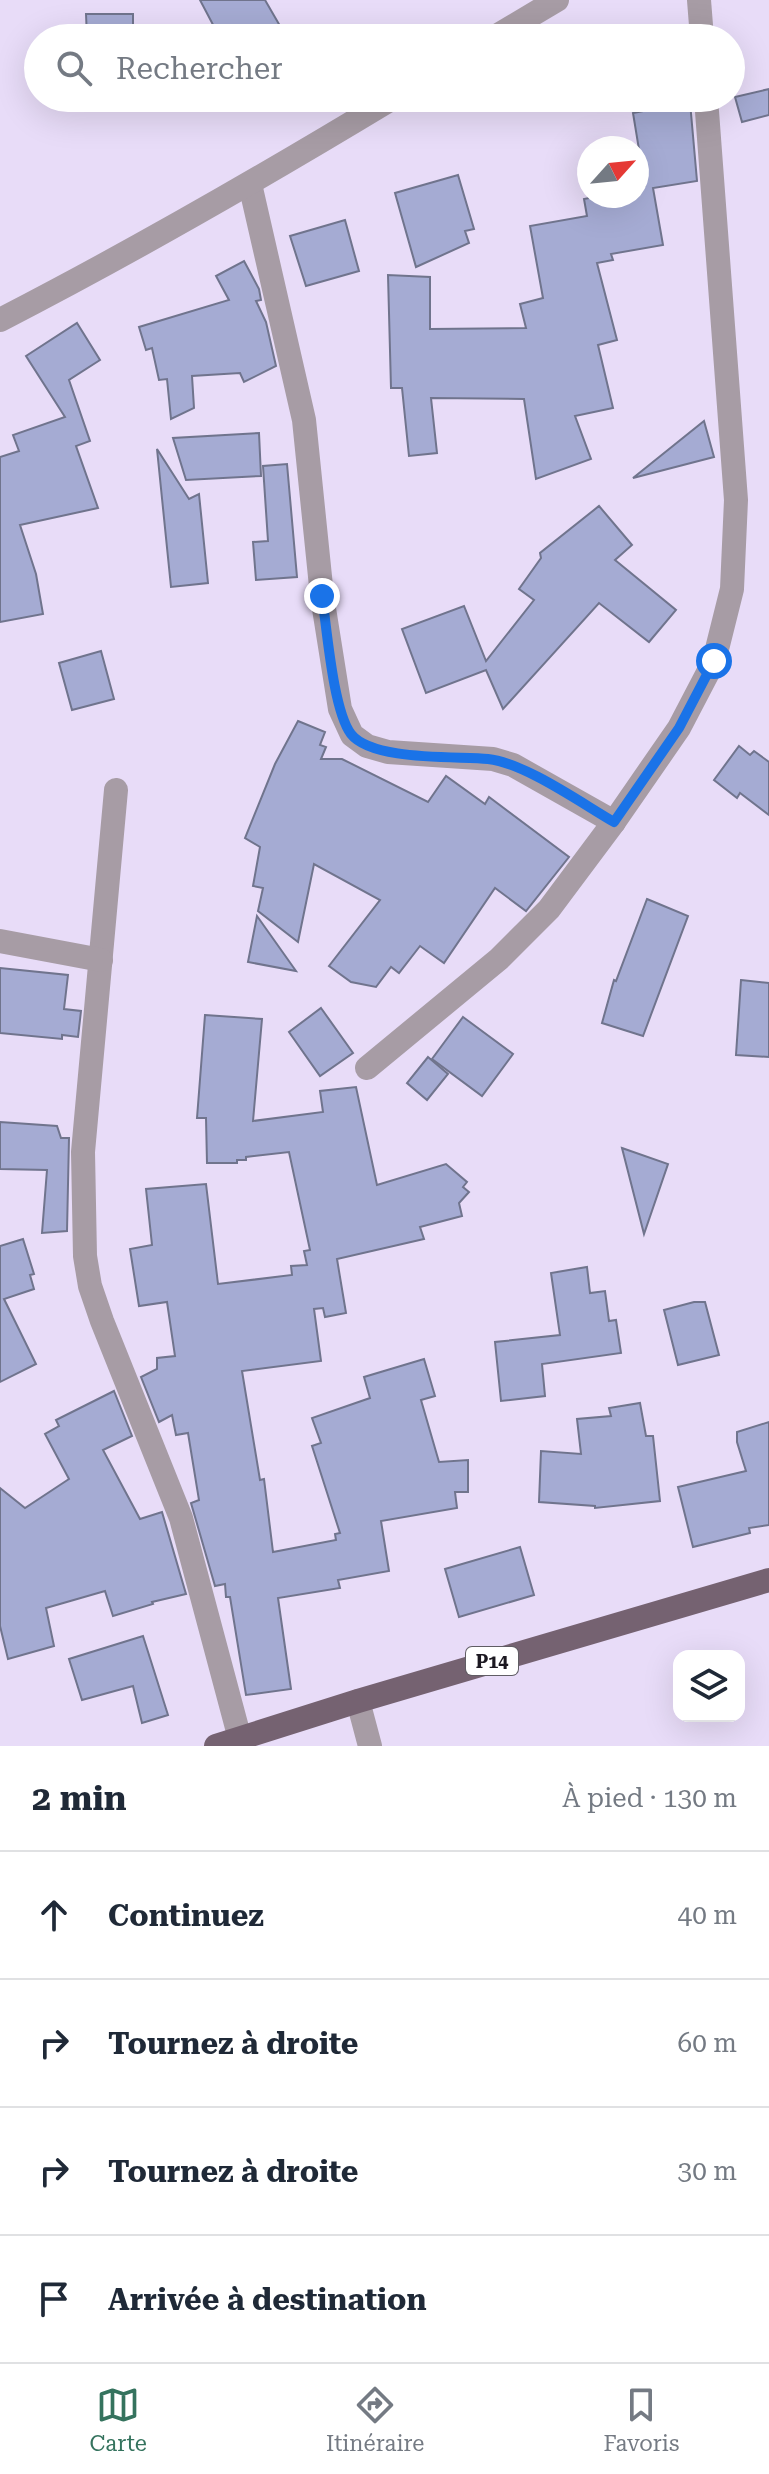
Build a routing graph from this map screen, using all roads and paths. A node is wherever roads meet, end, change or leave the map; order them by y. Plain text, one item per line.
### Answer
1 (557, 0) edge
2 (699, 0) edge
3 (520, 10) edge
4 (701, 24) edge
5 (370, 112) edge
6 (707, 112) edge
7 (250, 184) junction
8 (0, 320) edge
9 (116, 790) dead end
10 (614, 822) junction
11 (0, 941) edge
12 (101, 960) junction
13 (367, 1068) dead end
14 (769, 1580) edge
15 (358, 1701) junction
16 (240, 1739) junction
17 (216, 1746) edge
18 (370, 1746) edge

1 - 3 street
2 - 4 street
5 - 7 street
6 - 10 street
7 - 8 street
7 - 10 street
9 - 12 street
10 - 13 street
11 - 12 street
12 - 16 street
14 - 15 main road, P14
15 - 16 main road, P14
15 - 18 street
16 - 17 main road, P14

